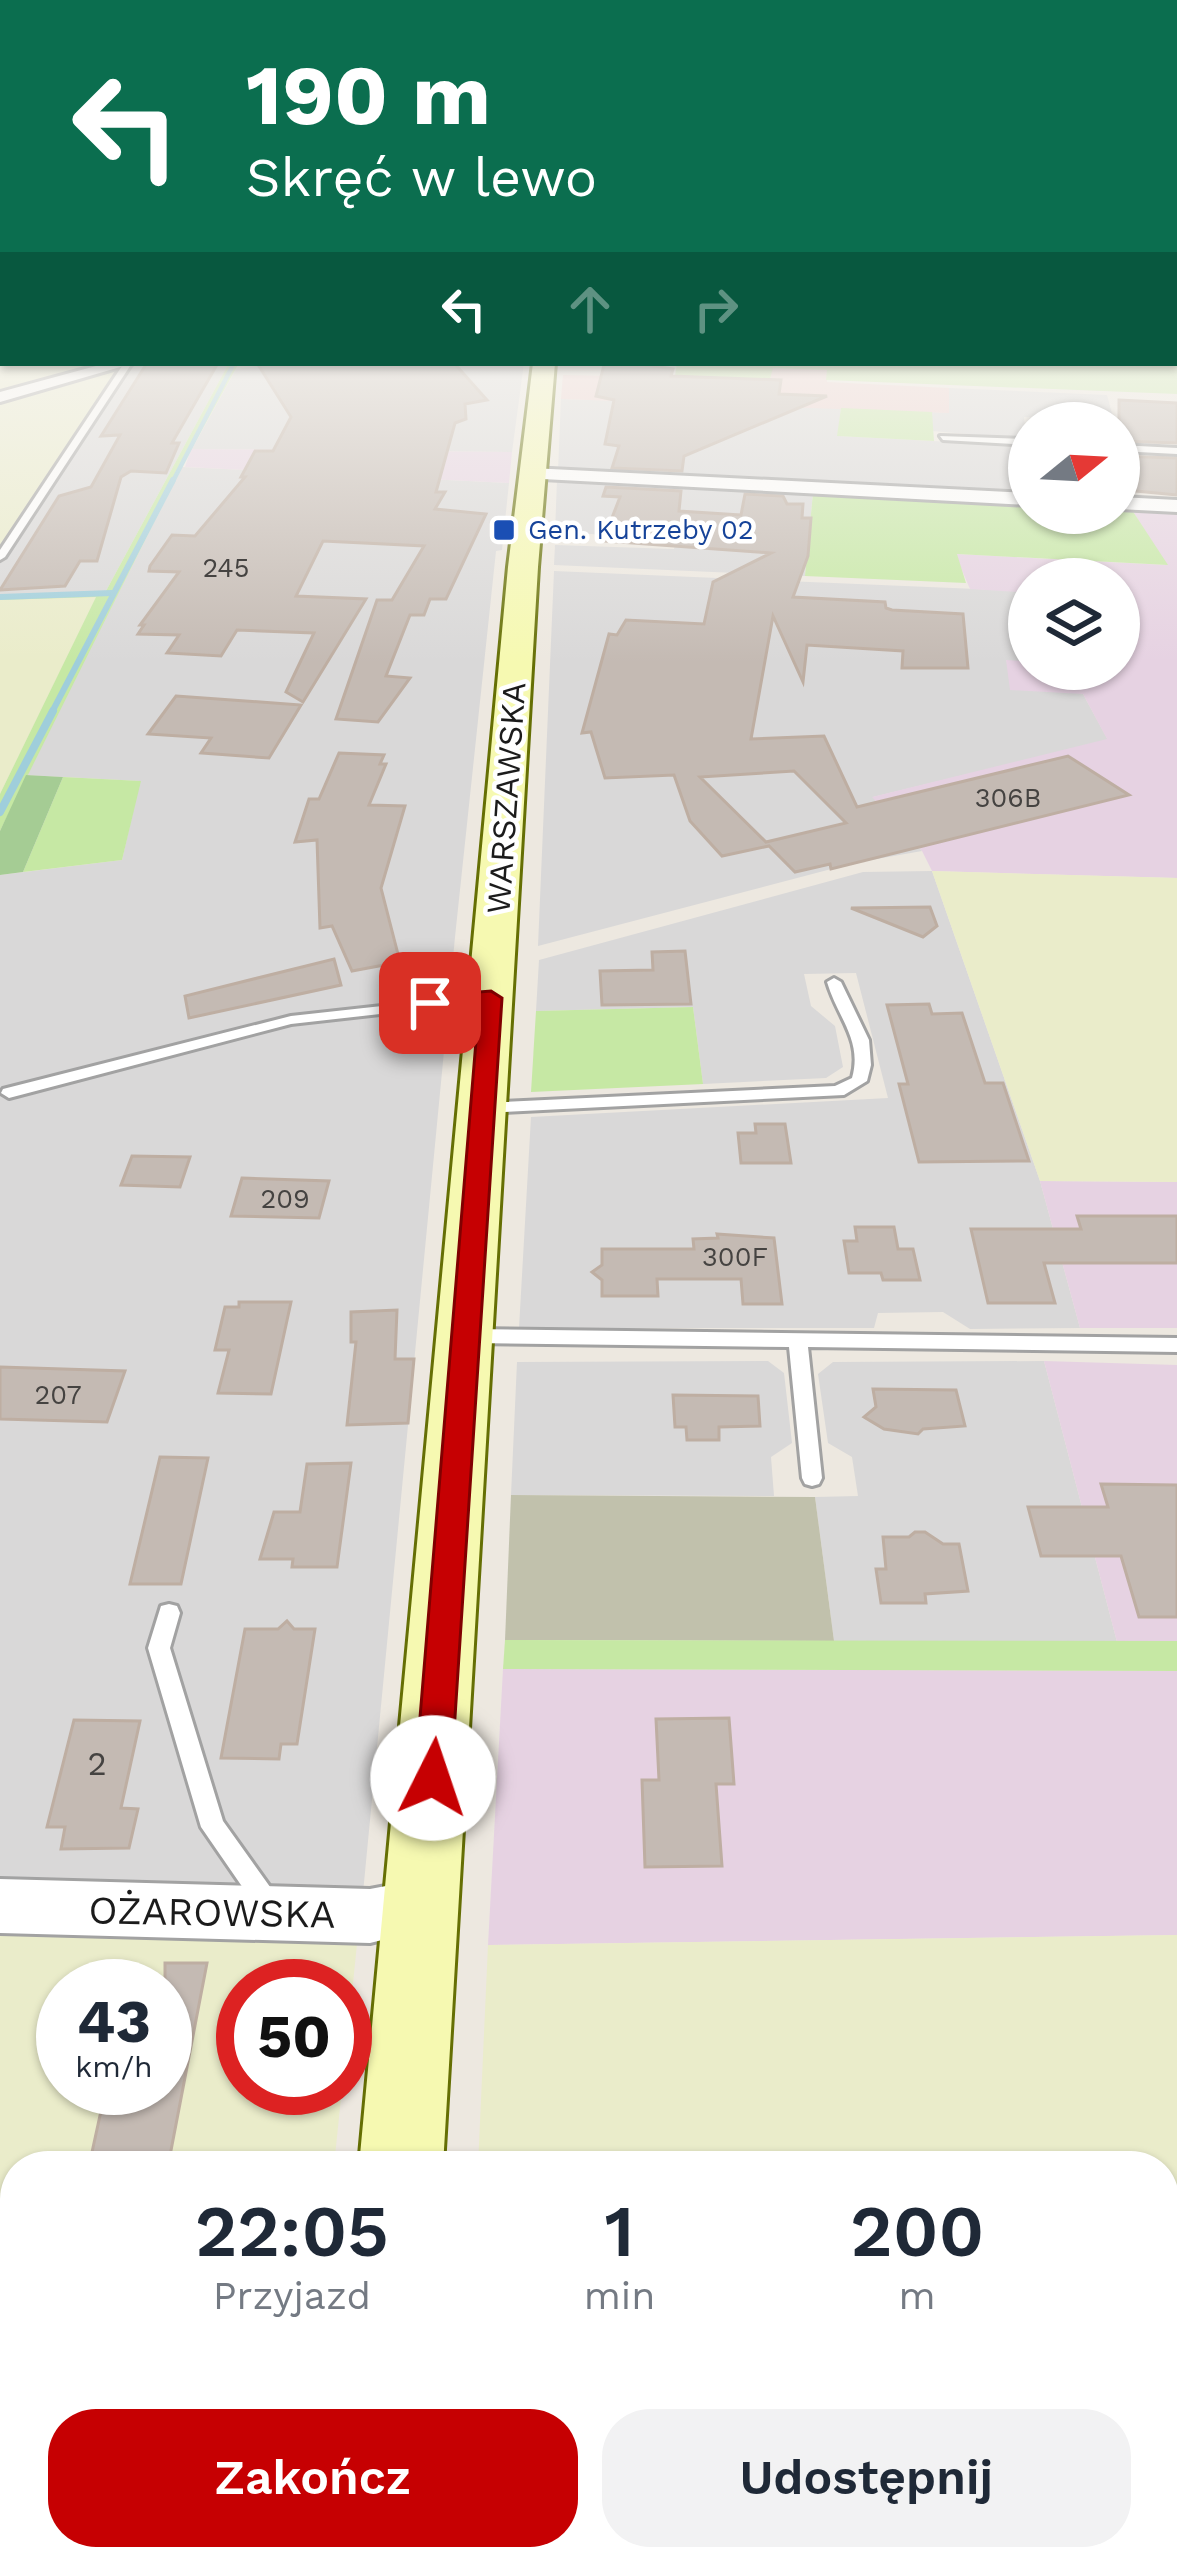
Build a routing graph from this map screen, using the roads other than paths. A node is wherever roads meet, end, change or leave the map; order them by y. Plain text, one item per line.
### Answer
1 (88, 423) edge
2 (537, 423) edge
3 (943, 438) dead end
4 (1008, 441) edge
5 (1140, 449) edge
6 (1177, 451) edge
7 (531, 474) junction
8 (1008, 498) edge
9 (1140, 504) edge
10 (1177, 506) edge
11 (0, 556) edge
12 (834, 982) dead end
13 (491, 998) junction
14 (10, 1093) dead end
15 (483, 1108) junction
16 (466, 1336) junction
17 (798, 1340) junction
18 (1177, 1346) edge
19 (812, 1478) dead end
20 (169, 1613) dead end
21 (0, 1906) edge
22 (423, 1906) junction
23 (277, 1914) junction
24 (402, 2151) edge

1 - 11 lane
2 - 7 main road, WARSZAWSKA
3 - 4 lane
5 - 6 lane
7 - 8 street
7 - 13 main road, WARSZAWSKA
9 - 10 street
12 - 15 lane
13 - 14 lane
13 - 15 main road, WARSZAWSKA
15 - 16 main road, WARSZAWSKA
16 - 17 lane
16 - 22 main road, WARSZAWSKA
17 - 18 lane
17 - 19 lane
20 - 23 lane
21 - 23 street, OŻAROWSKA
22 - 23 street, OŻAROWSKA
22 - 24 main road, WARSZAWSKA

